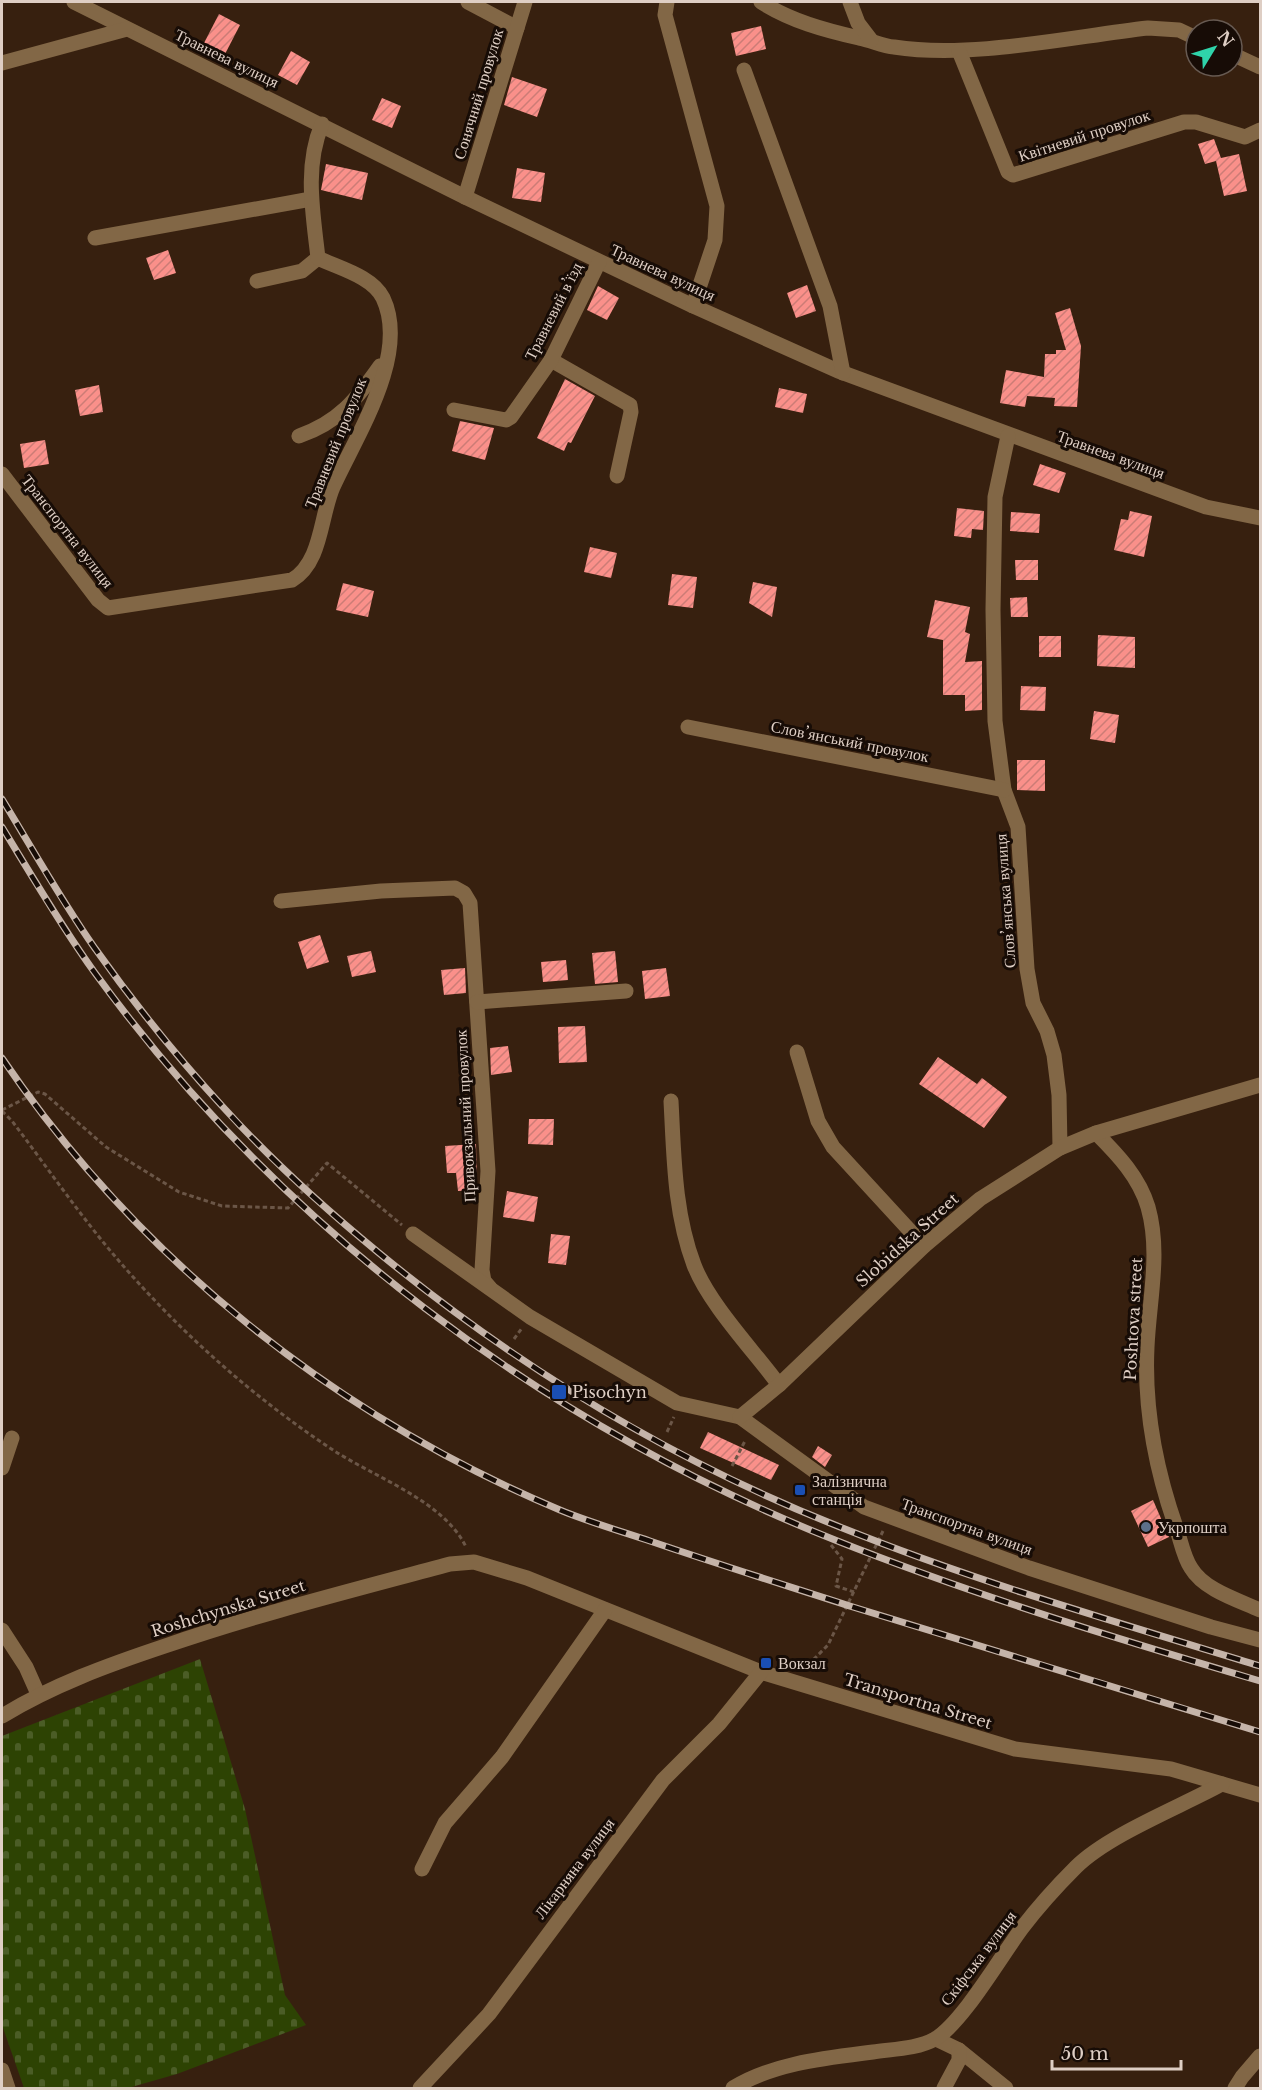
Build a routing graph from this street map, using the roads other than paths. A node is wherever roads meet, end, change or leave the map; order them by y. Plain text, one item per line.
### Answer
1 (74, 2) edge
2 (468, 2) edge
3 (525, 2) edge
4 (667, 2) edge
5 (761, 2) edge
6 (850, 2) edge
7 (517, 28) junction
8 (126, 29) junction
9 (1184, 32) edge
10 (871, 40) junction
11 (959, 51) junction
12 (1244, 59) edge
13 (2, 63) edge
14 (1260, 66) edge
15 (744, 70) dead end
16 (322, 124) junction
17 (1260, 130) edge
18 (465, 197) junction
19 (311, 199) junction
20 (95, 238) dead end
21 (318, 258) junction
22 (598, 262) junction
23 (257, 281) dead end
24 (693, 306) junction
25 (387, 357) junction
26 (551, 360) junction
27 (843, 373) junction
28 (454, 410) dead end
29 (298, 436) dead end
30 (1008, 436) junction
31 (2, 474) edge
32 (617, 476) dead end
33 (1260, 518) edge
34 (108, 608) joint
35 (688, 728) dead end
36 (1004, 790) junction
37 (281, 901) dead end
38 (626, 991) dead end
39 (477, 1002) junction
40 (797, 1052) dead end
41 (1260, 1085) edge
42 (671, 1101) dead end
43 (1096, 1133) junction
44 (1060, 1148) junction
45 (413, 1234) road end
46 (924, 1246) junction
47 (496, 1295) junction
48 (780, 1385) junction
49 (746, 1421) junction
50 (12, 1438) dead end
51 (2, 1468) edge
52 (474, 1562) joint
53 (605, 1610) junction
54 (1260, 1610) edge
55 (2, 1630) edge
56 (1260, 1640) edge
57 (761, 1672) junction
58 (38, 1694) junction
59 (2, 1716) edge
60 (1222, 1784) junction
61 (1260, 1795) edge
62 (422, 1869) dead end
63 (936, 2038) junction
64 (959, 2050) junction
65 (1260, 2056) edge
66 (2, 2070) edge
67 (8, 2088) edge
68 (420, 2088) edge
69 (733, 2088) edge
70 (944, 2088) edge
71 (1006, 2088) edge
72 (1235, 2088) edge

1 - 8 street, Травнева вулиця
2 - 7 street
3 - 7 street, Сонячний провулок
4 - 24 street
5 - 10 street
6 - 10 street
7 - 18 street, Сонячний провулок
8 - 13 street
8 - 16 street, Травнева вулиця
9 - 11 street
10 - 11 street
11 - 17 street, Квітневий провулок
12 - 14 street
15 - 27 street
16 - 18 street, Травнева вулиця
16 - 19 street
18 - 22 street, Травнева вулиця
19 - 20 street
19 - 21 street
21 - 23 street
21 - 25 street, Травневий провулок
22 - 24 street, Травнева вулиця
22 - 26 street, Травневий в’їзд
24 - 27 street, Травнева вулиця
25 - 29 street
25 - 34 street, Травневий провулок
26 - 28 street, Травневий в’їзд
26 - 32 street
27 - 30 street, Травнева вулиця
30 - 33 street, Травнева вулиця
30 - 36 street, Слов’янська вулиця
31 - 34 street, Транспортна вулиця
35 - 36 street, Слов’янський провулок
36 - 44 street, Слов’янська вулиця
37 - 39 street, Привокзальний провулок
38 - 39 street
39 - 47 street, Привокзальний провулок
40 - 46 street
41 - 43 street, Slobidska Street
42 - 48 street
43 - 44 street, Slobidska Street
43 - 54 street, Poshtova street
44 - 46 street, Slobidska Street
45 - 47 street, Транспортна вулиця
46 - 48 street, Slobidska Street
47 - 49 street, Транспортна вулиця
48 - 49 street, Slobidska Street
49 - 56 street, Транспортна вулиця
50 - 51 street
52 - 53 street, Transportna Street
52 - 58 street, Roshchynska Street
53 - 57 street, Transportna Street
53 - 62 street
55 - 58 street
57 - 60 street, Transportna Street
57 - 68 street, Лікарняна вулиця
58 - 59 street, Roshchynska Street
60 - 61 street, Transportna Street
60 - 63 street, Скіфська вулиця
63 - 64 street
63 - 69 street, Скіфська вулиця
64 - 70 street
64 - 71 street
65 - 72 street
66 - 67 street

